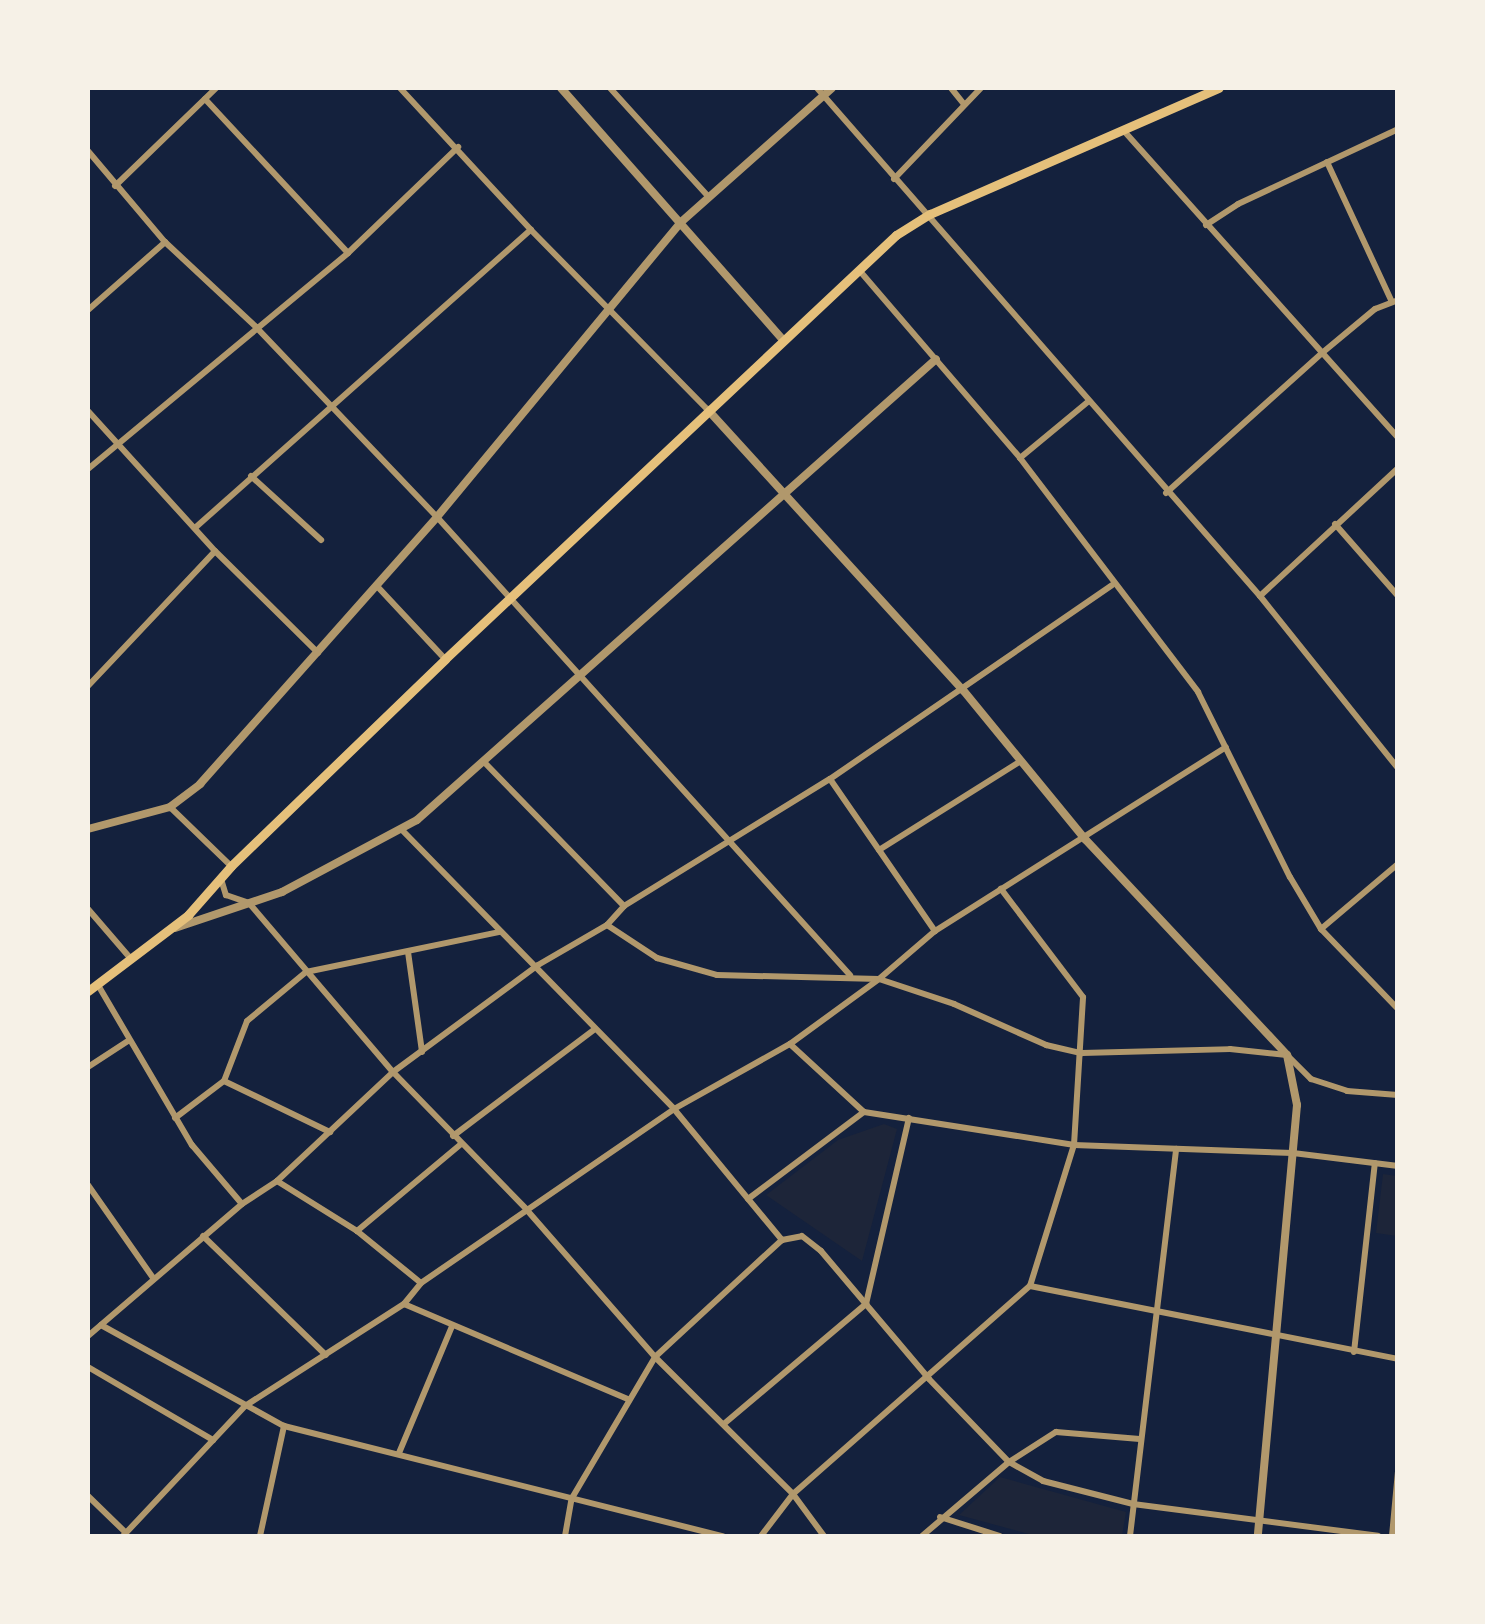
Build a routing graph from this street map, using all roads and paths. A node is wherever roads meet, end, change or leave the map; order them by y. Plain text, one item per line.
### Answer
1 (216, 88) edge
2 (400, 88) edge
3 (416, 88) edge
4 (562, 88) edge
5 (610, 88) edge
6 (832, 88) edge
7 (951, 88) edge
8 (981, 88) edge
9 (1219, 88) edge
10 (821, 91) edge
11 (407, 95) junction
12 (204, 99) junction
13 (963, 103) junction
14 (1398, 129) edge
15 (1124, 131) junction
16 (458, 147) junction
17 (88, 151) edge
18 (1327, 162) junction
19 (894, 179) junction
20 (115, 186) junction
21 (708, 196) junction
22 (930, 214) junction
23 (680, 224) junction
24 (1206, 225) junction
25 (531, 230) junction
26 (165, 242) junction
27 (348, 253) junction
28 (858, 270) junction
29 (1395, 302) edge
30 (611, 307) junction
31 (88, 310) edge
32 (256, 326) junction
33 (782, 339) junction
34 (1322, 353) junction
35 (936, 359) junction
36 (1089, 401) junction
37 (329, 405) junction
38 (708, 410) junction
39 (88, 411) edge
40 (1398, 437) edge
41 (118, 442) junction
42 (1020, 458) junction
43 (1398, 468) edge
44 (88, 469) edge
45 (251, 476) junction
46 (1166, 493) junction
47 (788, 495) junction
48 (437, 517) junction
49 (1335, 524) junction
50 (196, 527) junction
51 (321, 540) dead end
52 (215, 552) junction
53 (376, 585) junction
54 (1112, 585) junction
55 (1260, 596) junction
56 (1398, 596) edge
57 (510, 597) junction
58 (318, 653) junction
59 (444, 659) junction
60 (582, 676) junction
61 (88, 686) edge
62 (963, 690) junction
63 (1226, 747) junction
64 (1021, 760) junction
65 (484, 762) junction
66 (1398, 768) edge
67 (830, 779) junction
68 (170, 807) junction
69 (88, 829) edge
70 (402, 830) junction
71 (1086, 839) junction
72 (732, 841) junction
73 (879, 850) junction
74 (1398, 864) edge
75 (231, 866) junction
76 (221, 879) junction
77 (1000, 889) junction
78 (249, 904) junction
79 (624, 906) junction
80 (88, 908) edge
81 (607, 925) junction
82 (174, 928) junction
83 (1321, 929) junction
84 (935, 931) junction
85 (501, 932) junction
86 (408, 952) junction
87 (132, 960) junction
88 (538, 965) junction
89 (306, 972) junction
90 (850, 975) junction
91 (879, 979) junction
92 (98, 985) junction
93 (88, 991) edge
94 (1398, 1009) edge
95 (595, 1029) junction
96 (128, 1041) junction
97 (790, 1044) junction
98 (422, 1052) junction
99 (1082, 1053) junction
100 (1287, 1055) junction
101 (88, 1067) edge
102 (393, 1072) junction
103 (224, 1081) junction
104 (1398, 1095) edge
105 (674, 1109) junction
106 (864, 1112) junction
107 (175, 1118) junction
108 (909, 1118) junction
109 (330, 1132) junction
110 (452, 1136) junction
111 (461, 1144) junction
112 (1074, 1145) junction
113 (1176, 1149) junction
114 (1293, 1154) junction
115 (1374, 1163) junction
116 (1398, 1166) edge
117 (277, 1180) junction
118 (88, 1185) edge
119 (748, 1199) junction
120 (242, 1204) junction
121 (526, 1208) junction
122 (357, 1231) junction
123 (204, 1236) junction
124 (782, 1240) junction
125 (153, 1278) junction
126 (421, 1283) junction
127 (1030, 1286) junction
128 (404, 1304) junction
129 (866, 1304) junction
130 (1154, 1310) junction
131 (101, 1324) junction
132 (452, 1326) junction
133 (88, 1336) edge
134 (1275, 1338) junction
135 (1354, 1352) junction
136 (326, 1356) junction
137 (654, 1357) junction
138 (1398, 1359) edge
139 (88, 1367) edge
140 (929, 1379) junction
141 (628, 1399) junction
142 (245, 1406) junction
143 (725, 1423) junction
144 (284, 1426) junction
145 (213, 1440) junction
146 (1140, 1440) junction
147 (400, 1453) junction
148 (1009, 1462) junction
149 (1398, 1471) edge
150 (792, 1494) junction
151 (88, 1496) edge
152 (572, 1498) junction
153 (1134, 1504) junction
154 (940, 1517) junction
155 (1259, 1523) junction
156 (124, 1535) edge
157 (260, 1536) edge
158 (564, 1536) edge
159 (723, 1536) edge
160 (760, 1536) edge
161 (824, 1536) edge
162 (922, 1536) edge
163 (1000, 1536) edge
164 (1130, 1536) edge
165 (1258, 1536) edge
166 (1378, 1536) edge
167 (1392, 1536) edge

1 - 12 street
2 - 11 street
3 - 11 street
4 - 23 street
5 - 21 street
6 - 10 street
7 - 13 street
8 - 13 street
9 - 15 main road
10 - 19 street
10 - 21 street
11 - 16 street
12 - 20 street
12 - 27 street
13 - 19 street
14 - 18 street
15 - 22 main road
15 - 24 street
16 - 25 street
16 - 27 street
17 - 20 street
18 - 24 street
18 - 29 street
19 - 22 street
20 - 26 street
21 - 23 street
22 - 28 main road
22 - 36 street
23 - 30 street
23 - 33 street
24 - 34 street
25 - 30 street
25 - 37 street
26 - 31 street
26 - 32 street
27 - 32 street
28 - 33 main road
28 - 35 street
29 - 34 street
30 - 38 street
30 - 48 street
32 - 37 street
32 - 41 street
33 - 38 main road
34 - 40 street
34 - 46 street
35 - 42 street
35 - 47 street
36 - 42 street
36 - 46 street
37 - 45 street
37 - 48 street
38 - 47 street
38 - 57 main road
39 - 41 street
41 - 44 street
41 - 50 street
42 - 54 street
43 - 49 street
45 - 50 street
45 - 51 street
46 - 55 street
47 - 60 street
47 - 62 street
48 - 53 street
48 - 57 street
49 - 55 street
49 - 56 street
50 - 52 street
52 - 58 street
52 - 61 street
53 - 58 street
53 - 59 street
54 - 62 street
54 - 63 street
55 - 66 street
57 - 59 main road
57 - 60 street
58 - 68 street
59 - 75 main road
60 - 65 street
60 - 72 street
62 - 64 street
62 - 67 street
63 - 71 street
63 - 83 street
64 - 71 street
64 - 73 street
65 - 70 street
65 - 79 street
67 - 72 street
67 - 73 street
68 - 69 street
68 - 75 street
70 - 78 street
70 - 85 street
71 - 77 street
71 - 100 street
72 - 79 street
72 - 90 street
73 - 84 street
74 - 83 street
75 - 76 main road
76 - 78 street
76 - 82 main road
77 - 84 street
77 - 99 street
78 - 82 street
78 - 89 street
79 - 81 street
80 - 87 street
81 - 88 street
81 - 90 street
82 - 87 main road
83 - 94 street
84 - 91 street
85 - 86 street
85 - 88 street
86 - 89 street
86 - 98 street
87 - 92 main road
88 - 95 street
88 - 98 street
89 - 102 street
89 - 103 street
90 - 91 street
91 - 97 street
91 - 99 street
92 - 93 main road
92 - 96 street
95 - 105 street
95 - 110 street
96 - 101 street
96 - 107 street
97 - 105 street
97 - 106 street
98 - 102 street
99 - 100 street
99 - 112 street
100 - 104 street
100 - 114 street
102 - 109 street
102 - 110 street
103 - 107 street
103 - 109 street
105 - 119 street
105 - 121 street
106 - 108 street
106 - 119 street
107 - 120 street
108 - 112 street
108 - 129 street
109 - 117 street
110 - 111 street
111 - 121 street
111 - 122 street
112 - 113 street
112 - 127 street
113 - 114 street
113 - 130 street
114 - 115 street
114 - 134 street
115 - 116 street
115 - 135 street
117 - 120 street
117 - 122 street
118 - 125 street
119 - 124 street
120 - 123 street
121 - 126 street
121 - 137 street
122 - 126 street
123 - 125 street
123 - 136 street
124 - 129 street
124 - 137 street
125 - 131 street
126 - 128 street
127 - 130 street
127 - 140 street
128 - 132 street
128 - 136 street
129 - 140 street
129 - 143 street
130 - 134 street
130 - 146 street
131 - 133 street
131 - 142 street
132 - 141 street
132 - 147 street
134 - 135 street
134 - 155 street
135 - 138 street
136 - 142 street
137 - 141 street
137 - 143 street
139 - 145 street
140 - 148 street
140 - 150 street
141 - 152 street
142 - 144 street
142 - 145 street
143 - 150 street
144 - 147 street
144 - 157 street
145 - 156 street
146 - 148 street
146 - 153 street
147 - 152 street
148 - 153 street
148 - 154 street
149 - 167 street
150 - 160 street
150 - 161 street
151 - 156 street
152 - 158 street
152 - 159 street
153 - 155 street
153 - 164 street
154 - 162 street
154 - 163 street
155 - 165 street
155 - 166 street

